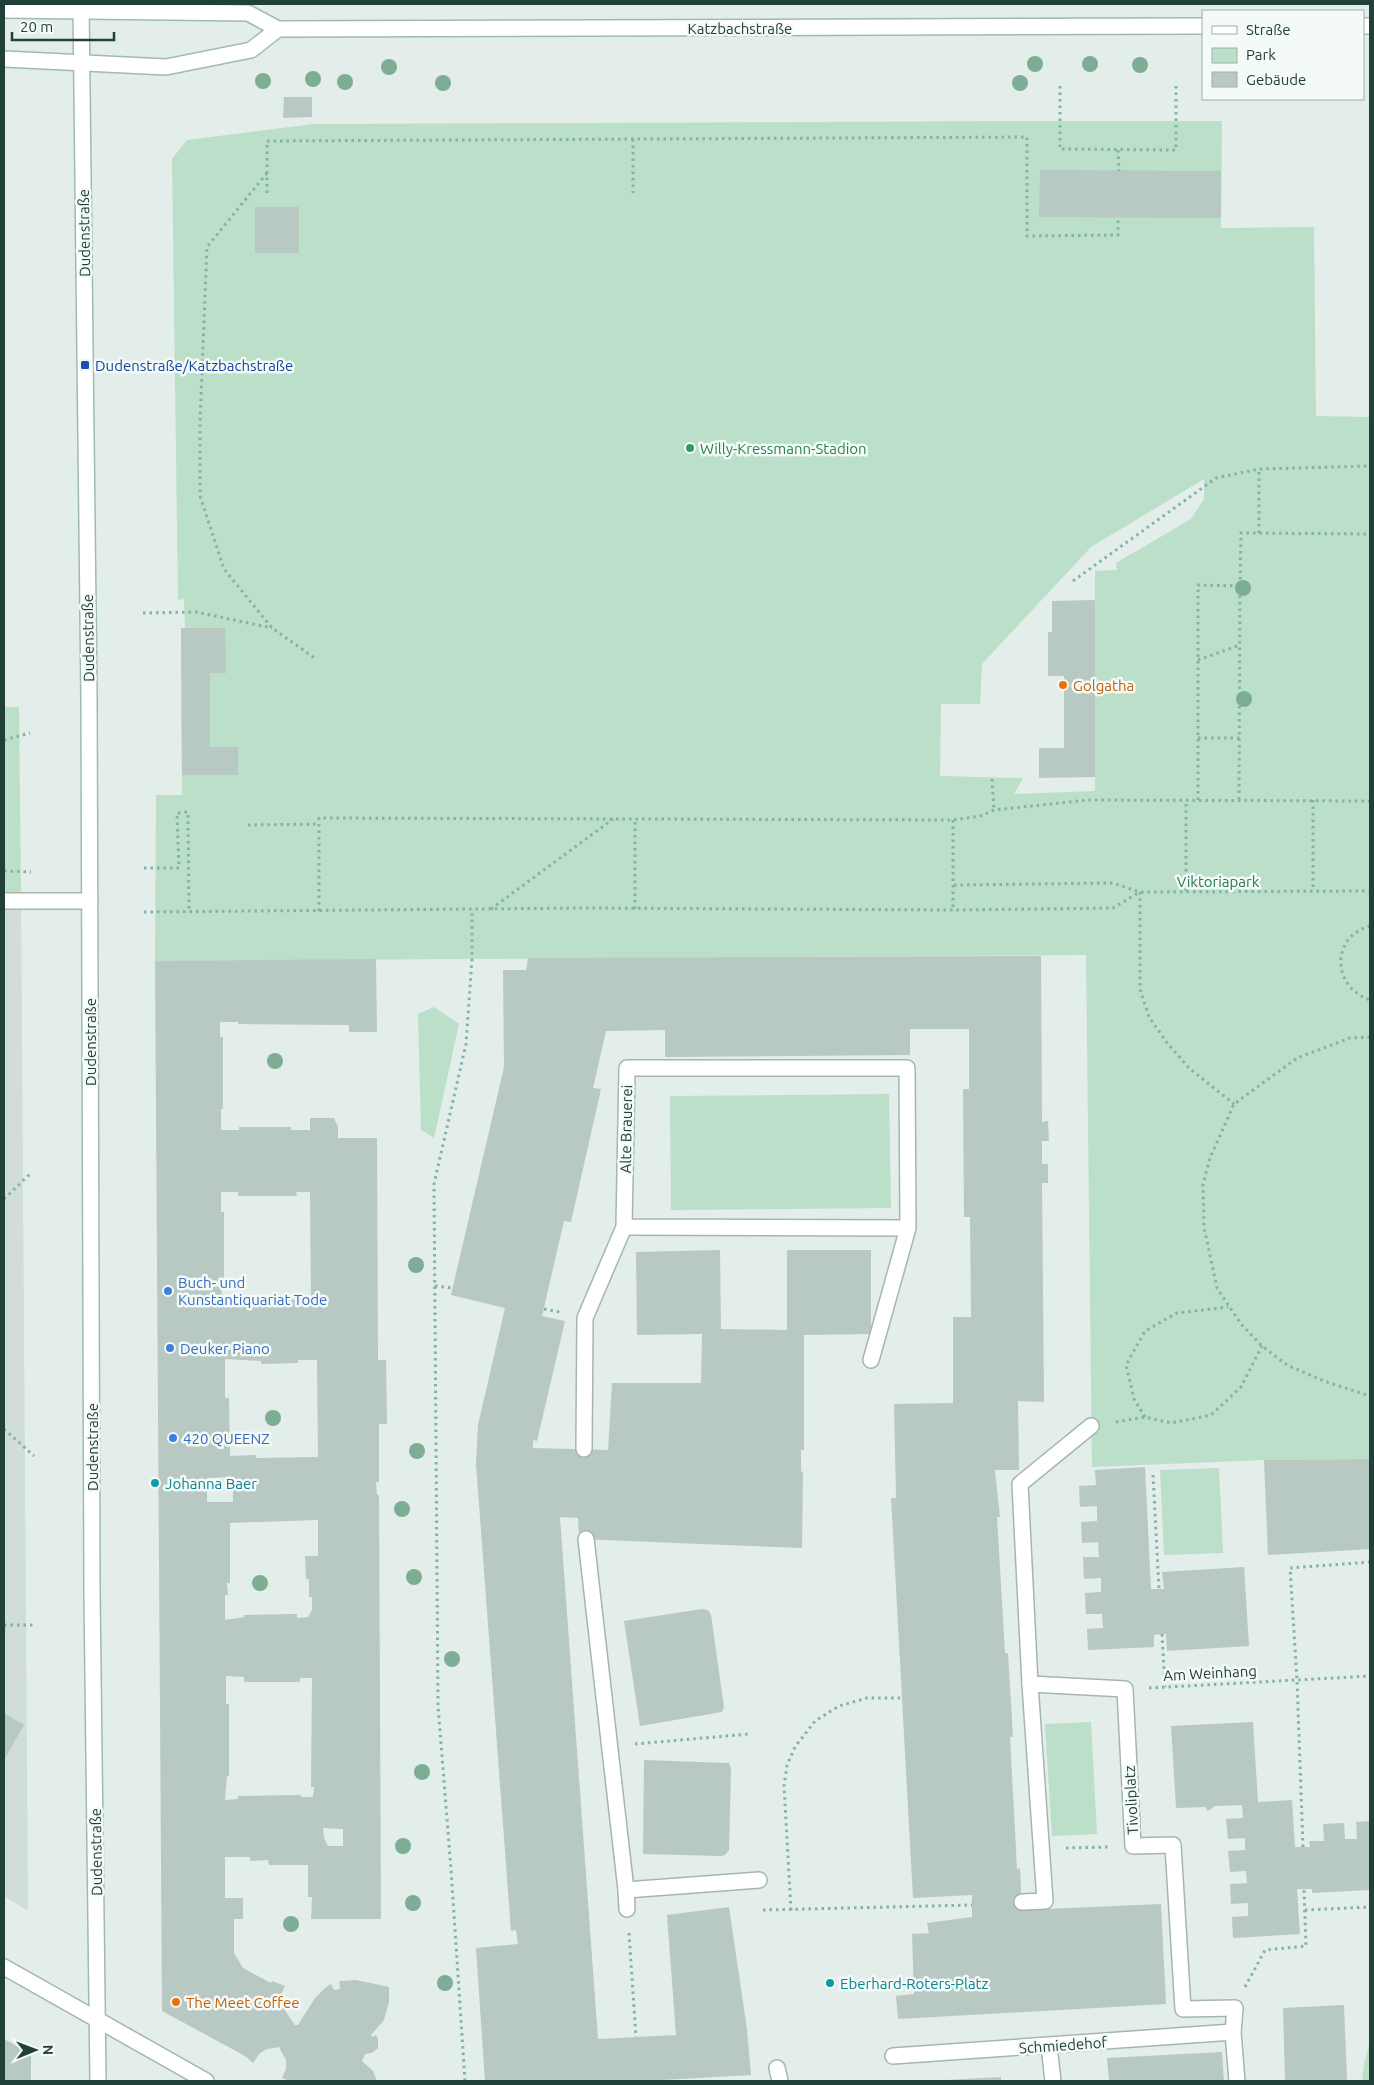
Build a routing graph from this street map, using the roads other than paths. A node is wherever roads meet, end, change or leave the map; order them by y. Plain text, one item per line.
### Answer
1 (81, 7) edge
2 (4, 10) edge
3 (1202, 26) edge
4 (278, 29) junction
5 (4, 59) edge
6 (82, 61) junction
7 (4, 901) edge
8 (90, 901) junction
9 (624, 1226) junction
10 (908, 1228) junction
11 (870, 1360) dead end
12 (1091, 1426) road end
13 (584, 1449) dead end
14 (586, 1539) dead end
15 (1030, 1684) junction
16 (759, 1880) dead end
17 (626, 1890) junction
18 (1022, 1902) dead end
19 (627, 1909) dead end
20 (4, 1967) edge
21 (98, 2020) junction
22 (1233, 2032) junction
23 (1049, 2046) junction
24 (894, 2056) dead end
25 (98, 2081) edge
26 (206, 2081) edge
27 (1053, 2081) edge
28 (1237, 2081) edge

1 - 2 main road, Katzbachstraße
1 - 4 main road, Katzbachstraße
1 - 6 main road, Dudenstraße
3 - 4 main road, Katzbachstraße
4 - 6 main road
5 - 6 main road
6 - 8 main road, Dudenstraße
7 - 8 main road
8 - 21 main road, Dudenstraße
9 - 10 main road
9 - 10 main road, Alte Brauerei
9 - 13 main road
10 - 11 main road, Alte Brauerei
12 - 15 main road
14 - 17 main road
15 - 18 main road
15 - 22 main road, Tivoliplatz
16 - 17 main road
17 - 19 main road
20 - 21 main road
21 - 25 main road, Dudenstraße
21 - 26 main road
22 - 23 main road, Schmiedehof
22 - 28 main road
23 - 24 main road, Schmiedehof
23 - 27 main road

